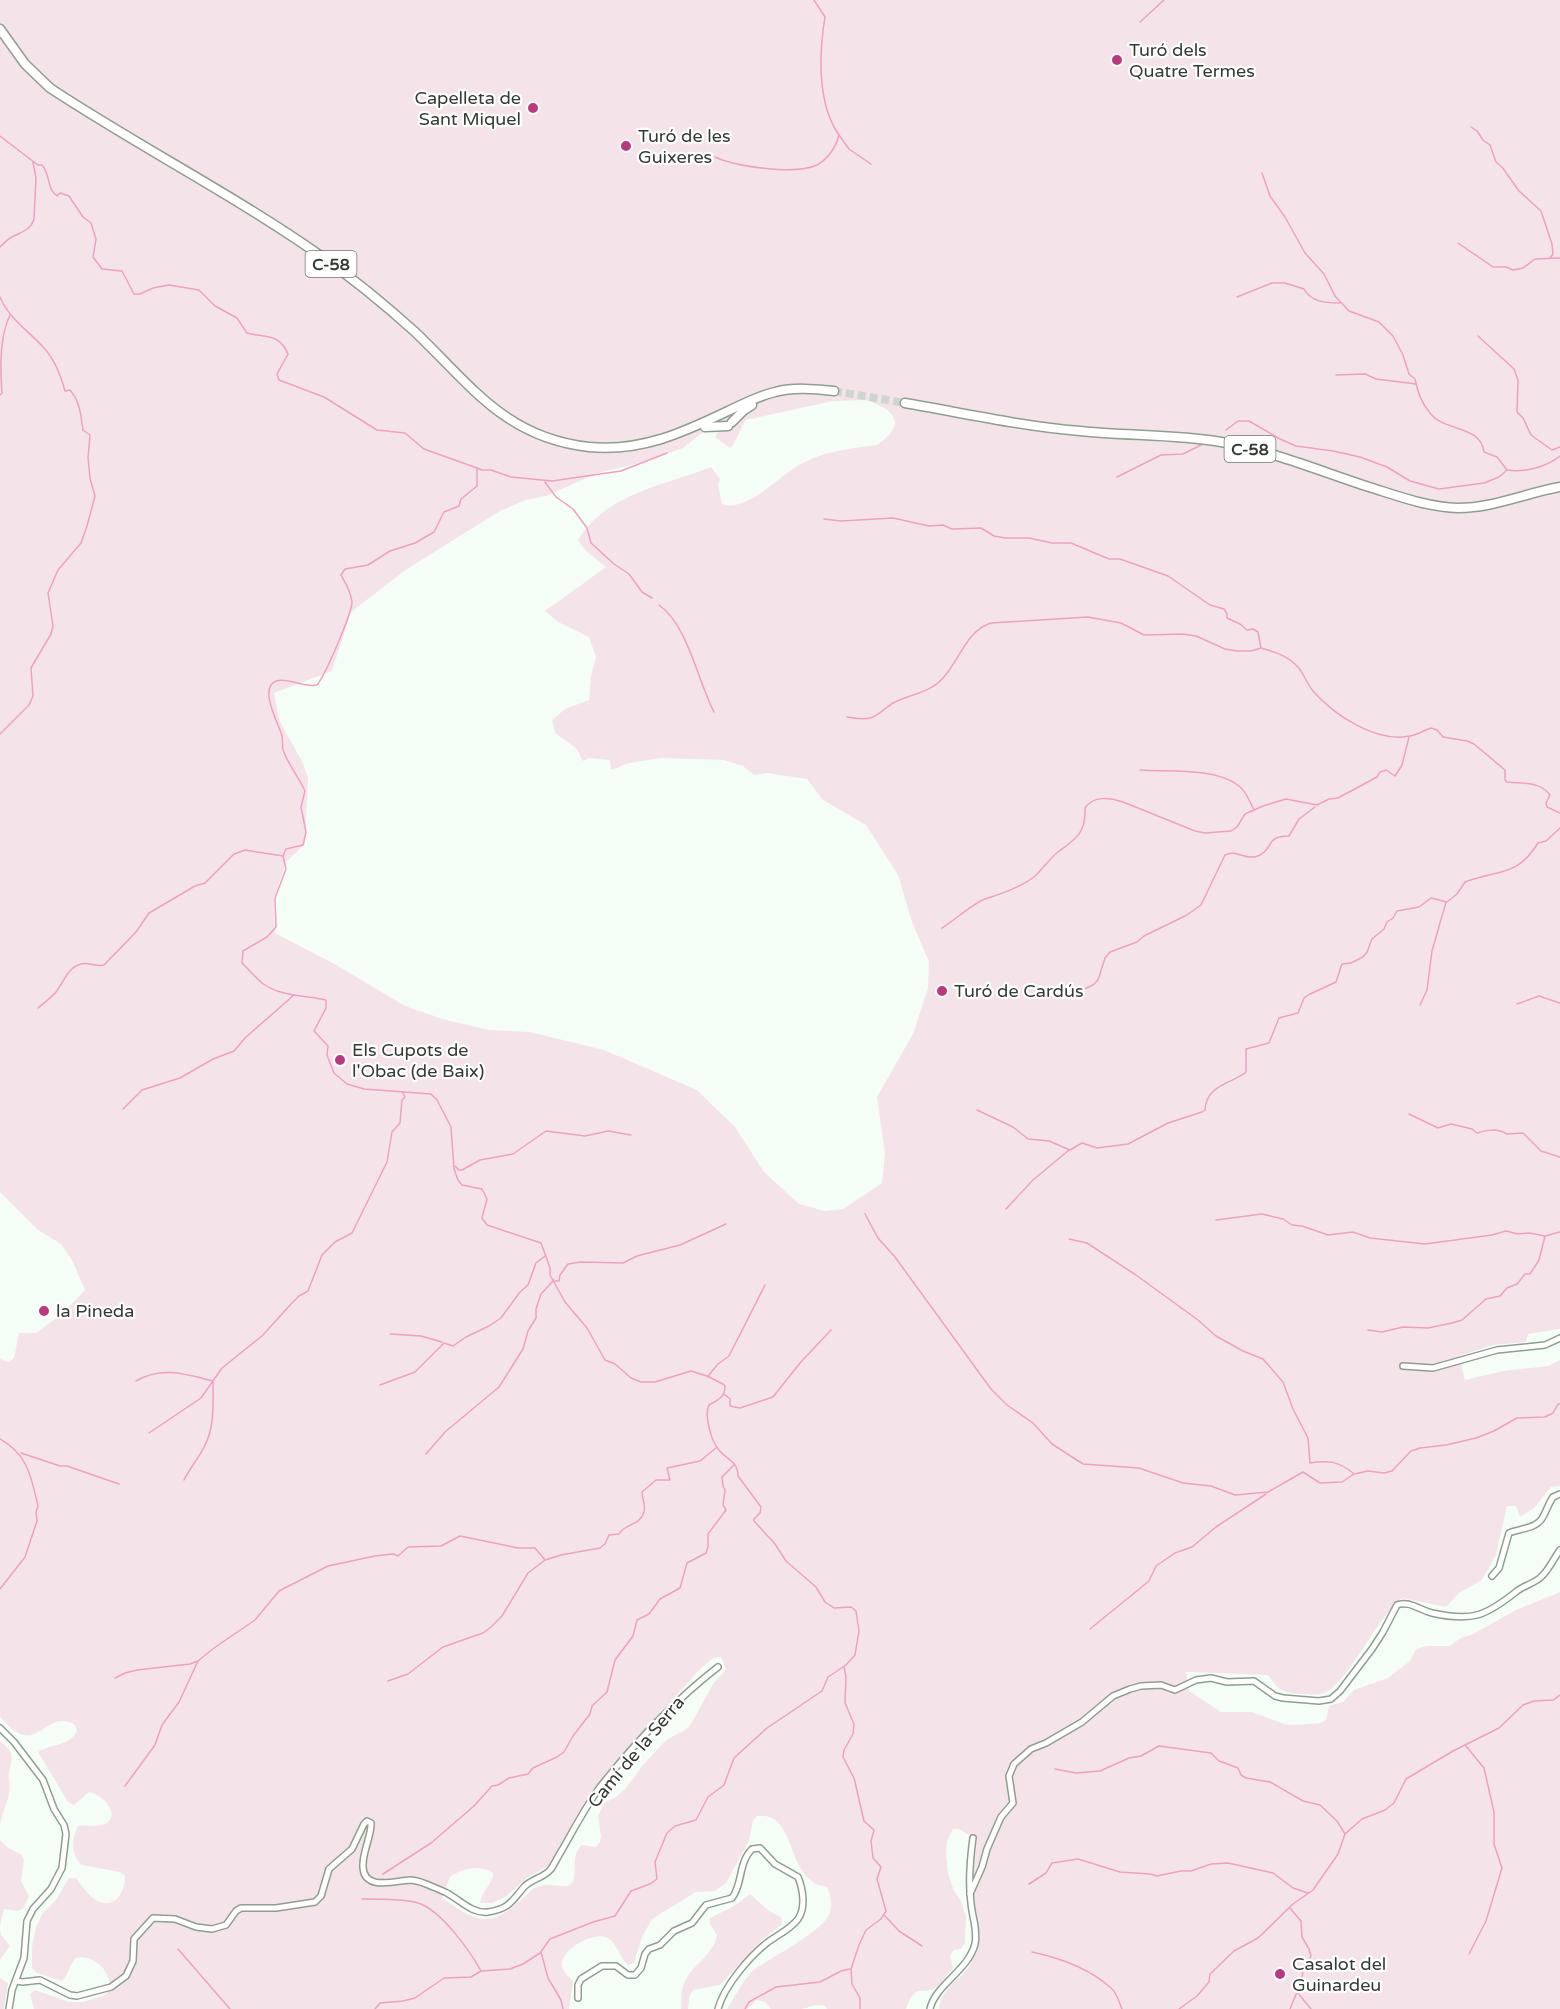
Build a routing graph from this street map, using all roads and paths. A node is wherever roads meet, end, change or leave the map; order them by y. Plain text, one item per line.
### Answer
1 (0, 29) edge
2 (0, 36) edge
3 (818, 389) junction
4 (834, 391) tunnel mouth
5 (905, 403) tunnel mouth
6 (753, 404) junction
7 (730, 411) junction
8 (730, 421) junction
9 (692, 428) junction
10 (1560, 485) edge
11 (1560, 1338) edge
12 (1403, 1366) dead end
13 (1560, 1494) edge
14 (1560, 1550) edge
15 (1492, 1576) dead end
16 (718, 1667) dead end
17 (0, 1728) edge
18 (973, 1838) dead end
19 (970, 1894) junction
20 (16, 1981) junction
21 (578, 1998) dead end
22 (9, 2009) edge
23 (718, 2009) edge
24 (930, 2009) edge

1 - 9 main road, C-58
2 - 8 main road, C-58
3 - 4 main road, C-58
3 - 6 main road, C-58
3 - 7 main road, C-58
5 - 10 main road, C-58
6 - 8 main road, C-58
6 - 8 main road
7 - 8 main road
7 - 9 main road, C-58
8 - 9 main road
11 - 12 street
13 - 15 street
14 - 19 street
16 - 20 street, Camí de la Serra
17 - 20 street
18 - 19 street
19 - 24 street
20 - 22 street
21 - 23 street

